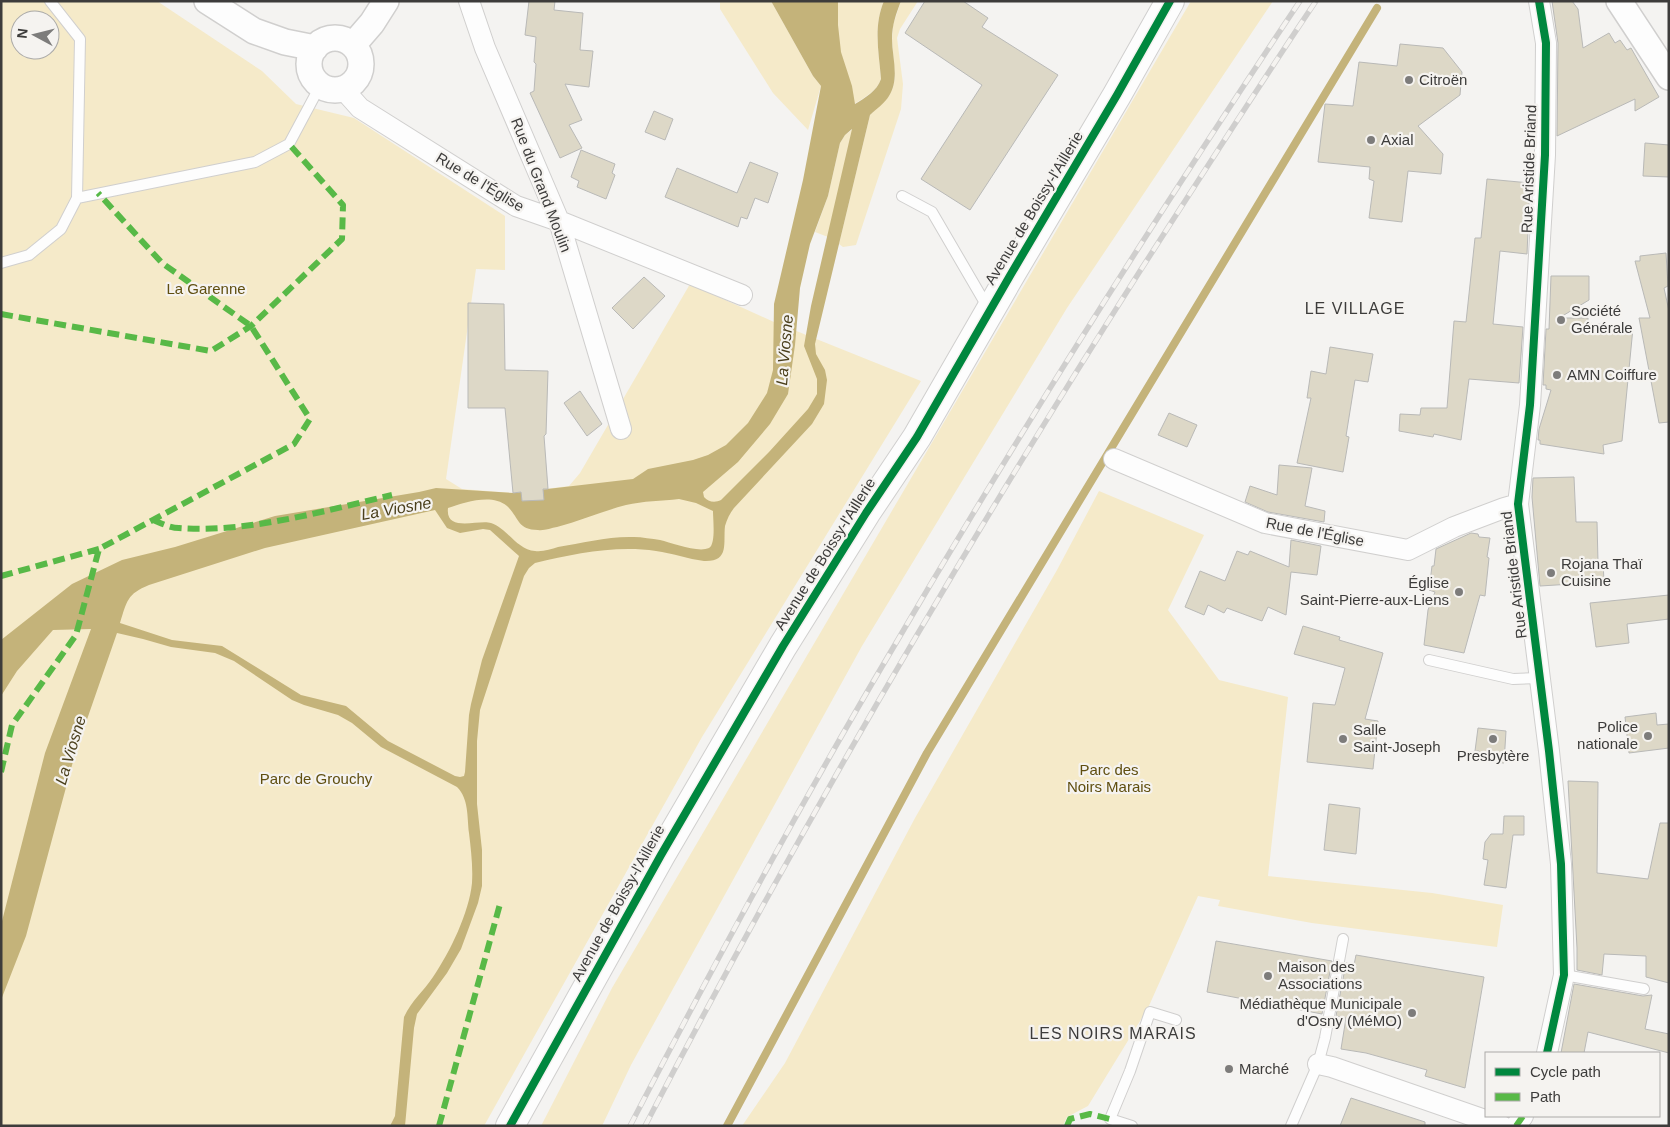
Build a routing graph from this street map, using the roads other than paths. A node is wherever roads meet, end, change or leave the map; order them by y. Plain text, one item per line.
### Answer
1 (50, 1) edge
2 (207, 1) edge
3 (386, 1) edge
4 (469, 1) edge
5 (1170, 1) edge
6 (1539, 1) edge
7 (1618, 1) edge
8 (353, 45) junction
9 (315, 48) junction
10 (1669, 77) edge
11 (332, 88) junction
12 (902, 196) dead end
13 (78, 198) junction
14 (559, 221) junction
15 (1, 263) edge
16 (742, 295) dead end
17 (990, 311) junction
18 (621, 429) dead end
19 (1114, 459) dead end
20 (1518, 504) junction
21 (1429, 660) dead end
22 (1540, 678) junction
23 (1344, 939) dead end
24 (1564, 975) junction
25 (1644, 989) dead end
26 (1176, 1020) dead end
27 (1547, 1052) edge
28 (1318, 1064) junction
29 (510, 1126) edge
30 (1132, 1126) edge
31 (1291, 1126) edge
32 (1502, 1126) edge

1 - 13 lane
2 - 9 street
3 - 8 street
4 - 14 street, Rue du Grand Moulin
5 - 17 main road, Avenue de Boissy-l'Aillerie
6 - 20 street, Rue Aristide Briand
7 - 10 street
8 - 9 street
8 - 11 street
9 - 11 street
11 - 13 lane
11 - 14 street, Rue de l'Église
12 - 17 lane
13 - 15 lane
14 - 16 street, Rue de l'Église
14 - 18 street, Rue du Grand Moulin
17 - 29 main road, Avenue de Boissy-l'Aillerie
19 - 20 street, Rue de l'Église
20 - 22 street, Rue Aristide Briand
21 - 22 lane
22 - 24 street, Rue Aristide Briand
23 - 28 lane
24 - 25 lane
24 - 27 street, Rue Aristide Briand
26 - 30 lane
28 - 31 lane
28 - 32 street

